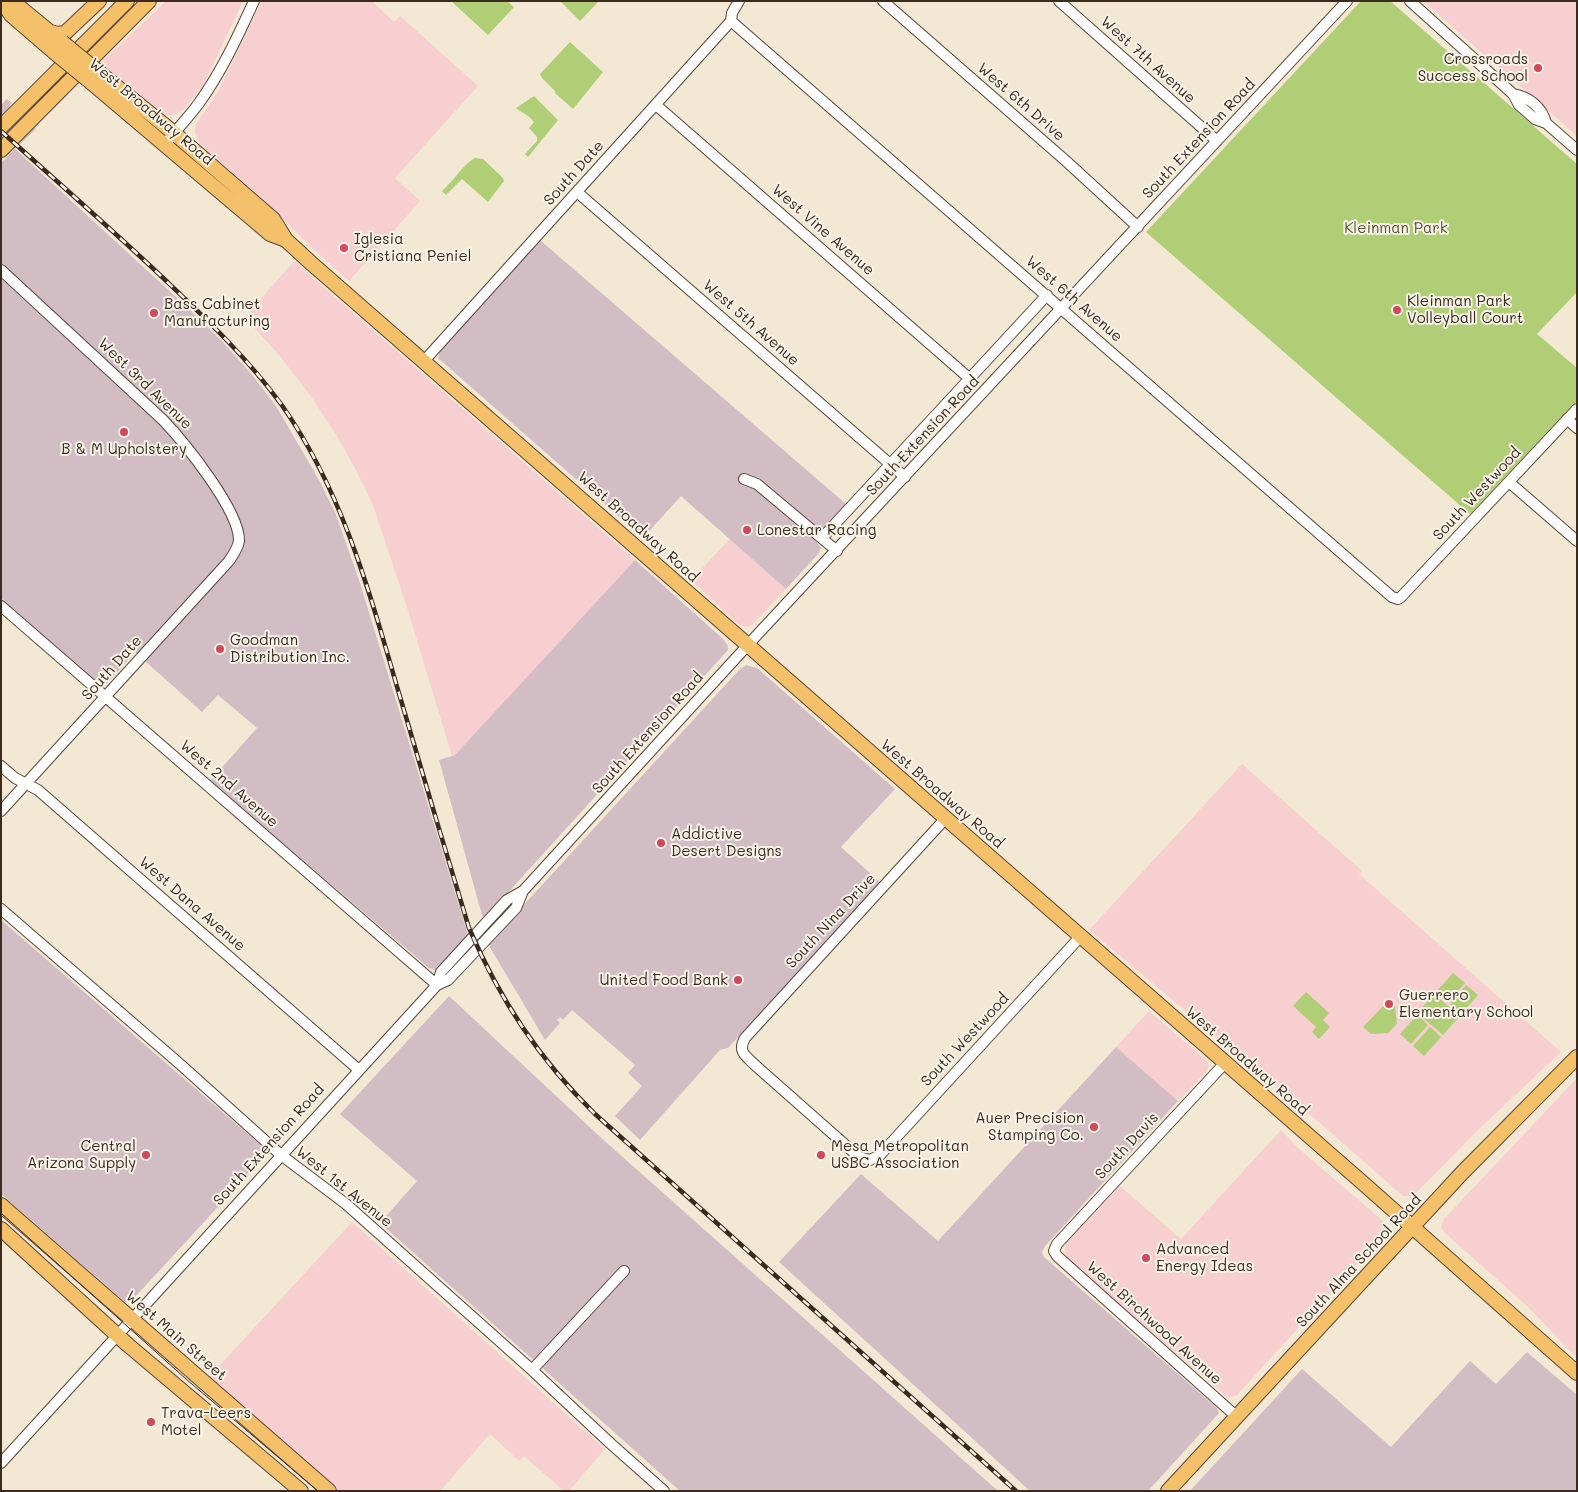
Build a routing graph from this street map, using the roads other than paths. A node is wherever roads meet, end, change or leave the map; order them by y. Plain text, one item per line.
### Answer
1 (2, 1) edge
2 (7, 1) edge
3 (99, 1) edge
4 (127, 1) edge
5 (149, 1) edge
6 (254, 1) edge
7 (739, 1) edge
8 (883, 1) edge
9 (1060, 1) edge
10 (1347, 1) edge
11 (1410, 1) edge
12 (731, 21) junction
13 (47, 30) junction
14 (58, 47) junction
15 (76, 53) junction
16 (92, 74) junction
17 (656, 105) junction
18 (1, 127) edge
19 (174, 133) junction
20 (1217, 141) junction
21 (165, 144) junction
22 (1, 150) edge
23 (1577, 150) edge
24 (577, 192) junction
25 (1138, 227) junction
26 (286, 240) junction
27 (1, 270) edge
28 (1047, 295) junction
29 (1062, 308) junction
30 (424, 361) junction
31 (969, 378) junction
32 (1577, 409) edge
33 (1567, 419) junction
34 (1577, 428) edge
35 (890, 463) junction
36 (905, 477) junction
37 (744, 479) dead end
38 (1509, 482) junction
39 (822, 538) junction
40 (239, 541) joint
41 (1577, 541) edge
42 (837, 551) junction
43 (1398, 599) joint
44 (1, 606) edge
45 (747, 646) junction
46 (105, 698) junction
47 (1, 766) edge
48 (27, 783) junction
49 (1, 811) edge
50 (945, 819) junction
51 (1, 909) edge
52 (1080, 937) junction
53 (437, 985) junction
54 (1577, 1057) edge
55 (1225, 1063) junction
56 (359, 1070) junction
57 (281, 1155) junction
58 (870, 1160) joint
59 (1, 1205) edge
60 (1413, 1226) junction
61 (1, 1229) edge
62 (1054, 1251) joint
63 (624, 1271) dead end
64 (124, 1327) junction
65 (532, 1370) junction
66 (1577, 1373) edge
67 (1237, 1417) junction
68 (6, 1450) edge
69 (1, 1463) edge
70 (301, 1491) edge
71 (329, 1491) edge
72 (664, 1491) edge
73 (1168, 1491) edge

1 - 14 main road, West Broadway Road
2 - 13 main road, West Broadway Road
3 - 13 main road
4 - 15 main road
5 - 22 main road
6 - 19 street
7 - 12 street, South Date
8 - 25 street, West 6th Drive
9 - 20 street, West 7th Avenue
10 - 20 street, South Extension Road
11 - 23 street
12 - 17 street, South Date
12 - 28 street, West 6th Avenue
13 - 14 main road, West Broadway Road
14 - 15 main road, West Broadway Road, bridge
14 - 16 main road, West Broadway Road, bridge
15 - 16 main road, West Broadway Road, bridge
15 - 18 main road
16 - 19 main road, West Broadway Road
16 - 21 main road, West Broadway Road
17 - 24 street, South Date
17 - 31 street, West Vine Avenue
19 - 21 street
19 - 26 main road, West Broadway Road
20 - 25 street, South Extension Road
21 - 26 main road, West Broadway Road
24 - 30 street, South Date
24 - 35 street, West 5th Avenue
25 - 29 street, South Extension Road
26 - 30 main road, West Broadway Road
27 - 40 street, West 3rd Avenue
28 - 29 street, West 6th Avenue
28 - 31 street, South Extension Road
29 - 36 street, South Extension Road
29 - 43 street, West 6th Avenue
30 - 45 main road, West Broadway Road
31 - 35 street, South Extension Road
32 - 33 street, South Westwood
33 - 34 street
33 - 38 street, South Westwood
35 - 36 street, West 5th Avenue
35 - 39 street, South Extension Road
36 - 42 street, South Extension Road
37 - 39 street
38 - 41 street
38 - 43 street, South Westwood
39 - 42 street
40 - 46 street, South Date
42 - 45 street, South Extension Road
44 - 46 street, West 2nd Avenue
45 - 50 main road, West Broadway Road
45 - 53 street, South Extension Road
46 - 48 street, South Date
46 - 53 street, West 2nd Avenue
47 - 48 street, West Dana Avenue
48 - 49 street, South Date
48 - 56 street, West Dana Avenue
50 - 52 main road, West Broadway Road
50 - 58 street, South Nina Drive
51 - 57 street, West 1st Avenue
52 - 55 main road, West Broadway Road
52 - 58 street, South Westwood
53 - 56 street, South Extension Road
54 - 60 main road, South Alma School Road
55 - 60 main road, West Broadway Road
55 - 62 street, South Davis
56 - 57 street, South Extension Road
57 - 64 street, South Extension Road
57 - 65 street, West 1st Avenue
59 - 64 main road, West Main Street
60 - 66 main road, West Broadway Road
60 - 67 main road, South Alma School Road
61 - 64 main road, West Main Street
62 - 67 street, West Birchwood Avenue
63 - 65 street
64 - 68 street, South Extension Road
64 - 70 main road, West Main Street
64 - 71 main road, West Main Street
65 - 72 street, West 1st Avenue
67 - 73 main road, South Alma School Road
68 - 69 street, South Extension Road

